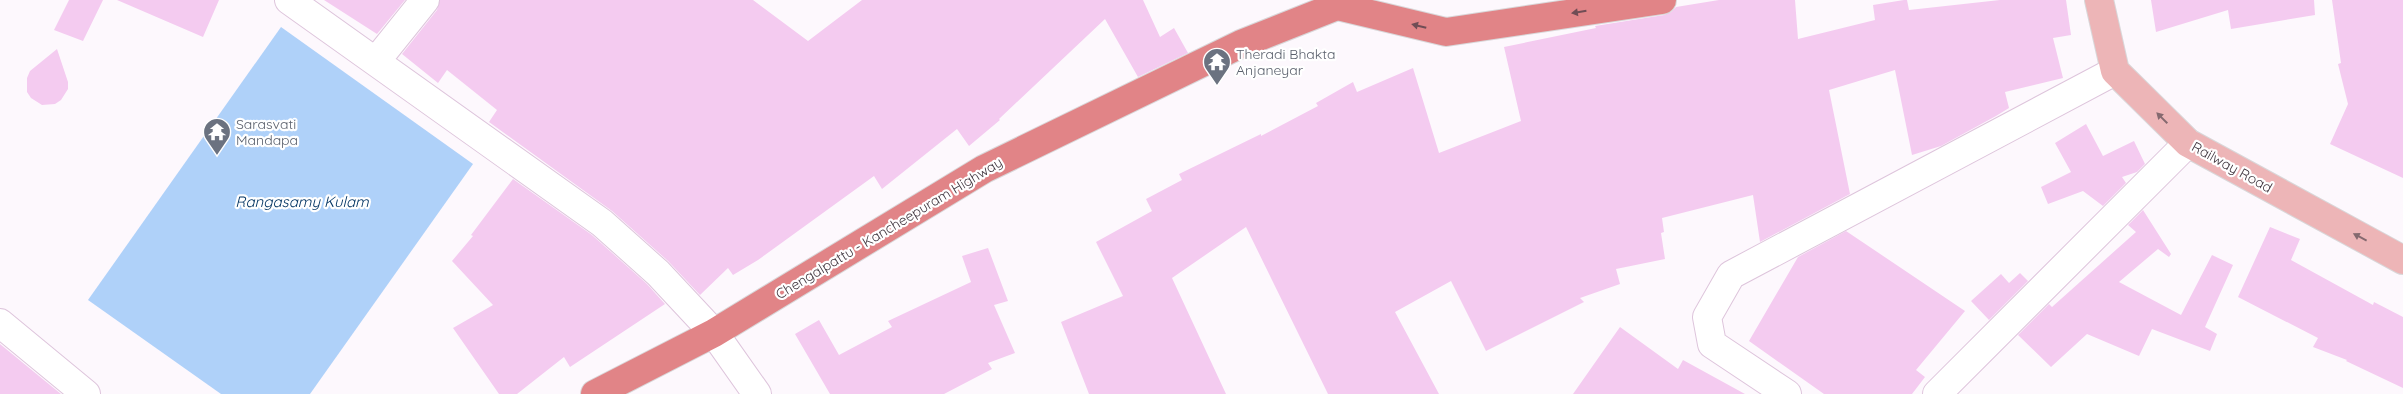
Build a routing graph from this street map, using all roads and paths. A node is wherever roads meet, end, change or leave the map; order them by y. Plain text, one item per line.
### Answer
1 (289, 0) edge
2 (425, 0) edge
3 (1662, 0) edge
4 (2099, 0) edge
5 (1344, 3) edge
6 (376, 61) junction
7 (2115, 71) junction
8 (2188, 144) junction
9 (2403, 260) edge
10 (0, 323) edge
11 (714, 333) junction
12 (86, 394) edge
13 (595, 394) edge
14 (757, 394) edge
15 (1787, 394) edge
16 (1937, 394) edge

1 - 6 street
2 - 6 street
3 -> 5 highway
4 - 7 main road
5 - 11 highway, Chengalpattu - Kancheepuram Highway
6 - 11 street
8 -> 7 main road, Railway Road
7 - 15 street
9 -> 8 main road, Railway Road
8 - 16 street
10 - 12 street
11 - 13 highway, Chengalpattu - Kancheepuram Highway
11 - 14 street

